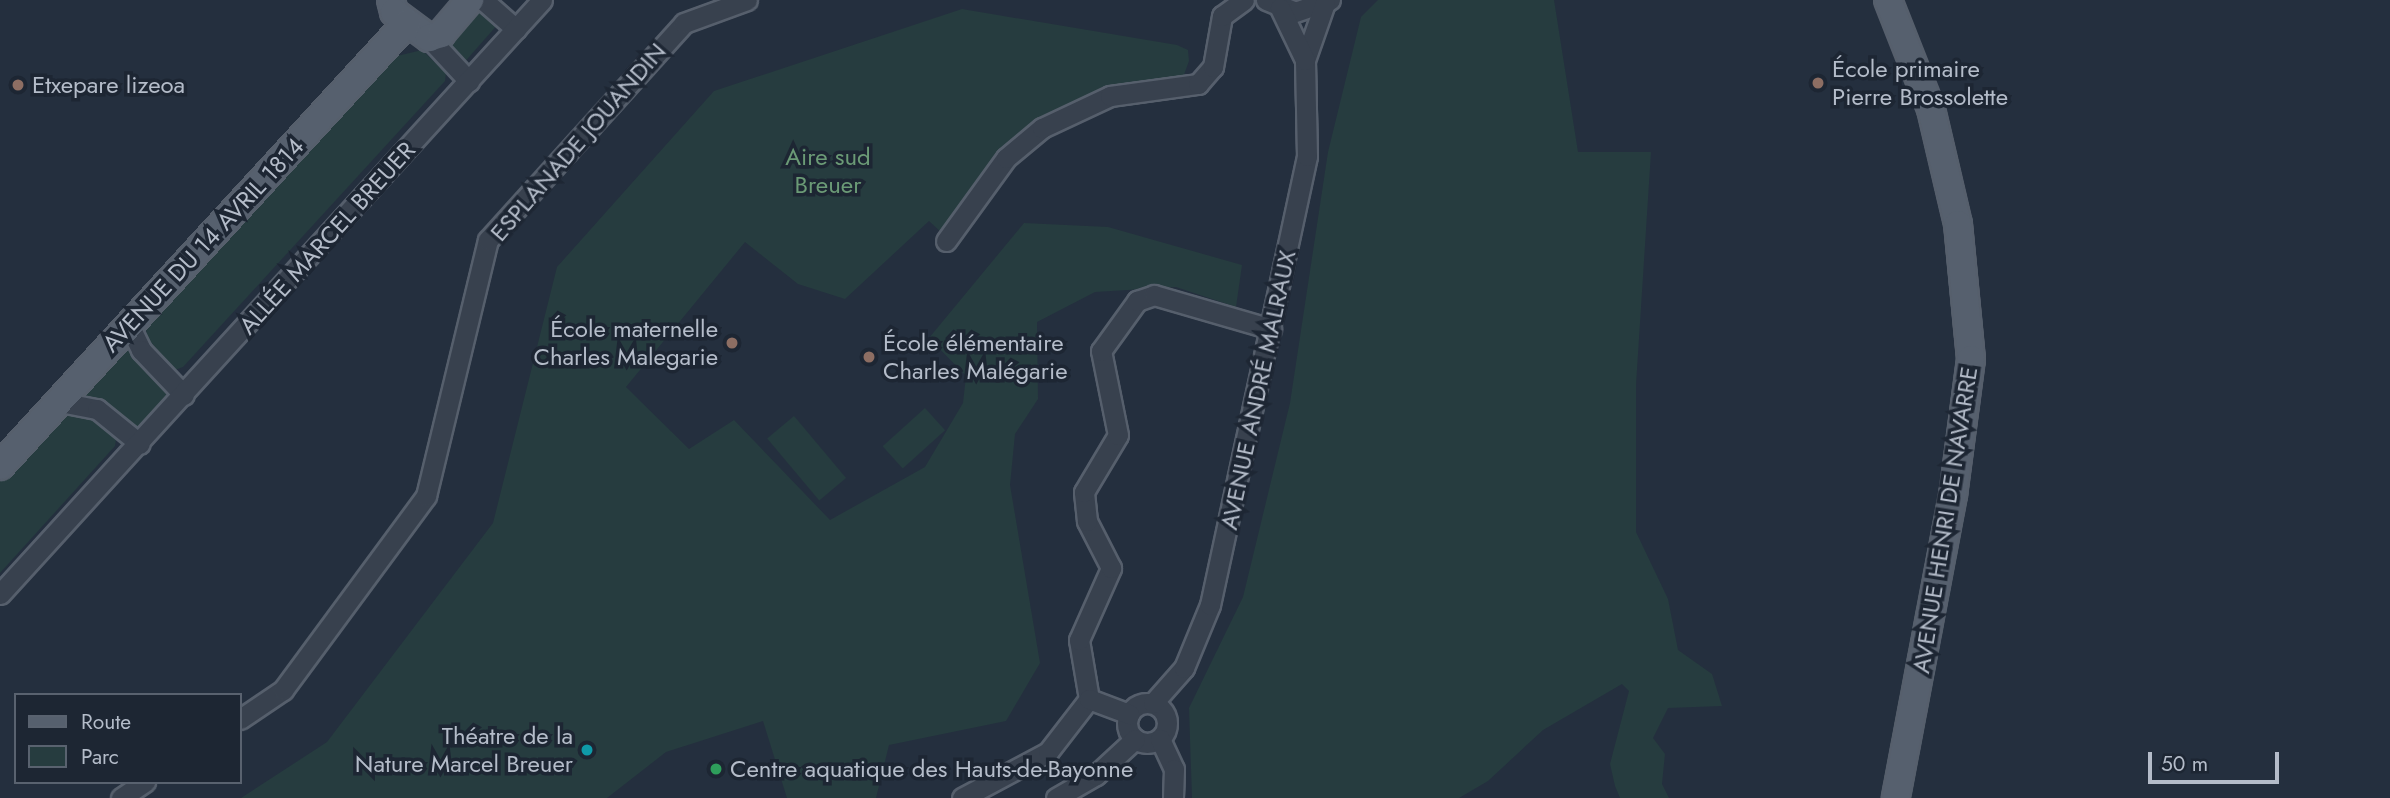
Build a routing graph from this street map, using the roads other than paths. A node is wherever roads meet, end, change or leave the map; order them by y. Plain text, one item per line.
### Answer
1 (391, 0) edge
2 (470, 0) edge
3 (483, 0) edge
4 (542, 0) edge
5 (747, 0) edge
6 (1244, 0) edge
7 (1888, 0) edge
8 (1327, 2) edge
9 (1273, 4) edge
10 (407, 23) junction
11 (516, 29) junction
12 (429, 38) junction
13 (1305, 60) junction
14 (469, 81) junction
15 (946, 241) dead end
16 (129, 325) junction
17 (1271, 329) junction
18 (184, 395) junction
19 (60, 402) junction
20 (139, 444) junction
21 (0, 466) edge
22 (0, 594) edge
23 (1089, 699) junction
24 (1159, 709) junction
25 (1129, 714) junction
26 (242, 718) edge
27 (1135, 739) junction
28 (1160, 739) junction
29 (142, 784) edge
30 (121, 798) edge
31 (962, 798) edge
32 (1056, 798) edge
33 (1173, 798) edge
34 (1896, 798) edge

1 - 10 main road
2 - 12 main road
3 - 11 street
4 - 11 street, ALLÉE MARCEL BREUER
5 - 26 street, ESPLANADE JOUANDIN
6 - 15 street
7 - 34 main road, AVENUE HENRI DE NAVARRE
8 - 9 street
8 - 13 street, AVENUE ANDRÉ MALRAUX
9 - 13 street, AVENUE ANDRÉ MALRAUX
10 - 12 main road
10 - 16 main road, AVENUE DU 14 AVRIL 1814
11 - 14 street, ALLÉE MARCEL BREUER
12 - 14 street
13 - 17 street, AVENUE ANDRÉ MALRAUX
14 - 18 street, ALLÉE MARCEL BREUER
16 - 18 street
16 - 19 main road, AVENUE DU 14 AVRIL 1814
17 - 23 street
17 - 24 street, AVENUE ANDRÉ MALRAUX
18 - 20 street, ALLÉE MARCEL BREUER
19 - 20 street
19 - 21 main road, AVENUE DU 14 AVRIL 1814
20 - 22 street, ALLÉE MARCEL BREUER
23 - 25 street
23 - 31 street
24 - 25 street
24 - 28 street, AVENUE ANDRÉ MALRAUX
25 - 27 street
27 - 28 street
27 - 32 street
28 - 33 street
29 - 30 street

